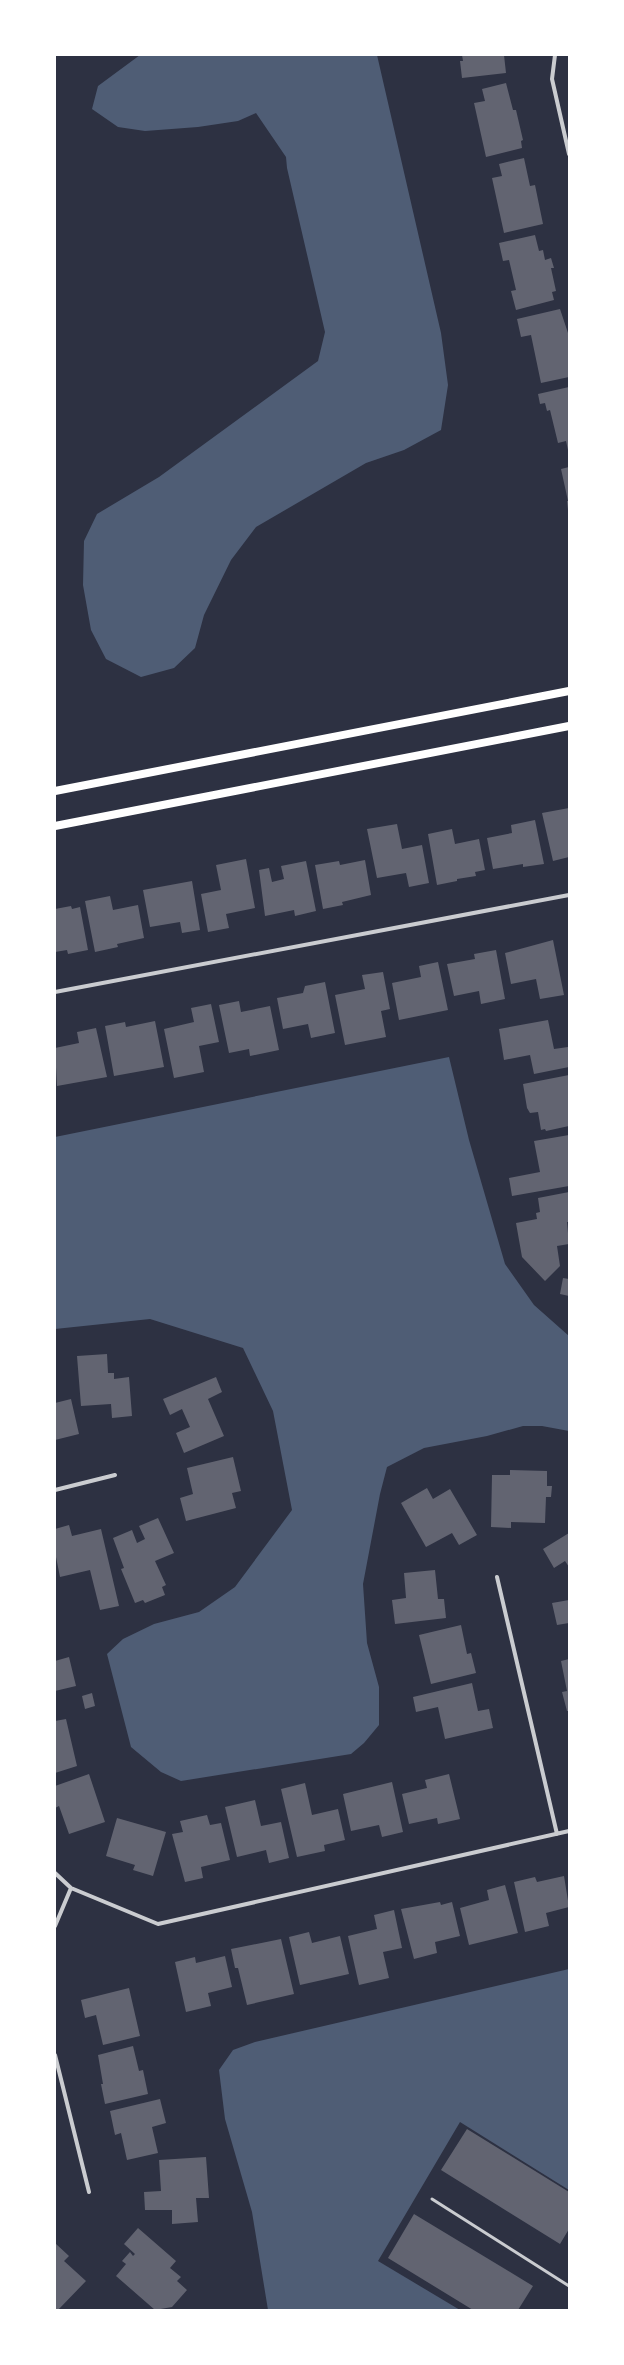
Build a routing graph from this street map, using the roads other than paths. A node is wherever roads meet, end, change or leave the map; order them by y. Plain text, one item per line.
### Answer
1 (555, 55) edge
2 (569, 154) edge
3 (569, 691) edge
4 (569, 726) edge
5 (55, 791) edge
6 (55, 826) edge
7 (569, 895) edge
8 (55, 992) edge
9 (115, 1475) dead end
10 (55, 1490) edge
11 (497, 1577) dead end
12 (569, 1830) edge
13 (557, 1834) junction
14 (55, 1873) edge
15 (71, 1888) junction
16 (55, 1926) edge
17 (55, 2056) edge
18 (89, 2192) dead end
19 (432, 2198) dead end
20 (569, 2286) edge

1 - 2 street
3 - 5 main road
4 - 6 main road
7 - 8 street
9 - 10 street
11 - 13 street
12 - 13 street
13 - 15 street
14 - 15 street
15 - 16 street
17 - 18 street
19 - 20 lane

